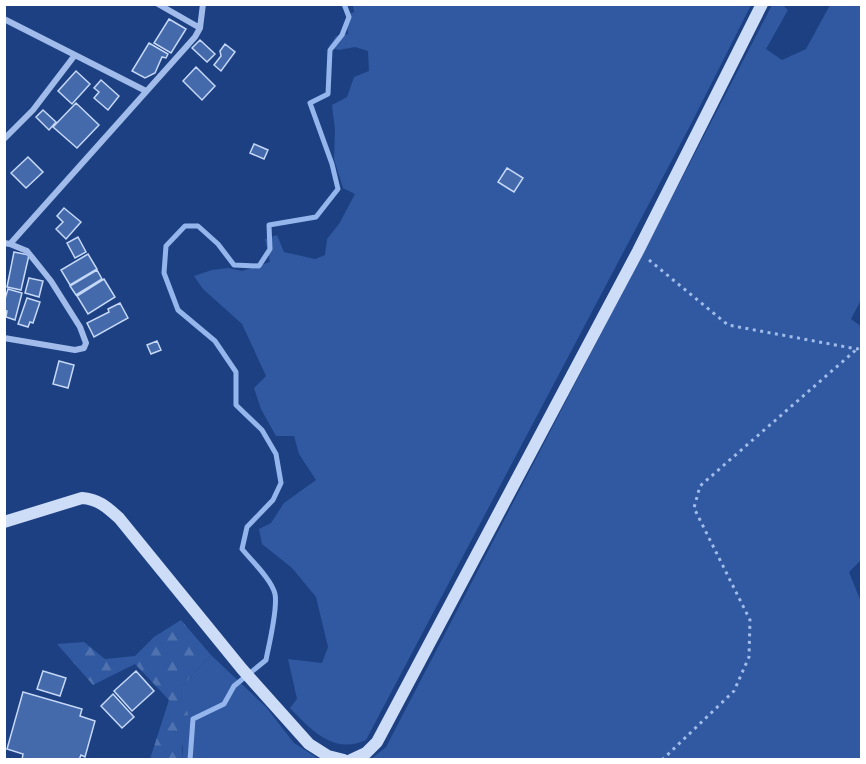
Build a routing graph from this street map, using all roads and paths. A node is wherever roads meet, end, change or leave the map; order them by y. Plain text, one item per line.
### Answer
1 (158, 4) edge
2 (203, 4) edge
3 (762, 4) edge
4 (4, 19) edge
5 (200, 28) junction
6 (75, 55) junction
7 (146, 91) junction
8 (4, 139) edge
9 (7, 244) edge
10 (638, 251) junction
11 (4, 338) edge
12 (861, 346) edge
13 (857, 349) junction
14 (4, 522) edge
15 (344, 759) edge
16 (351, 759) edge
17 (662, 759) edge

1 - 5 street
2 - 5 street
3 - 10 street
4 - 6 street
5 - 7 street
6 - 7 street
6 - 8 street
7 - 9 street
9 - 11 street
10 - 13 path
10 - 16 street
12 - 13 path
13 - 17 path
14 - 15 street

